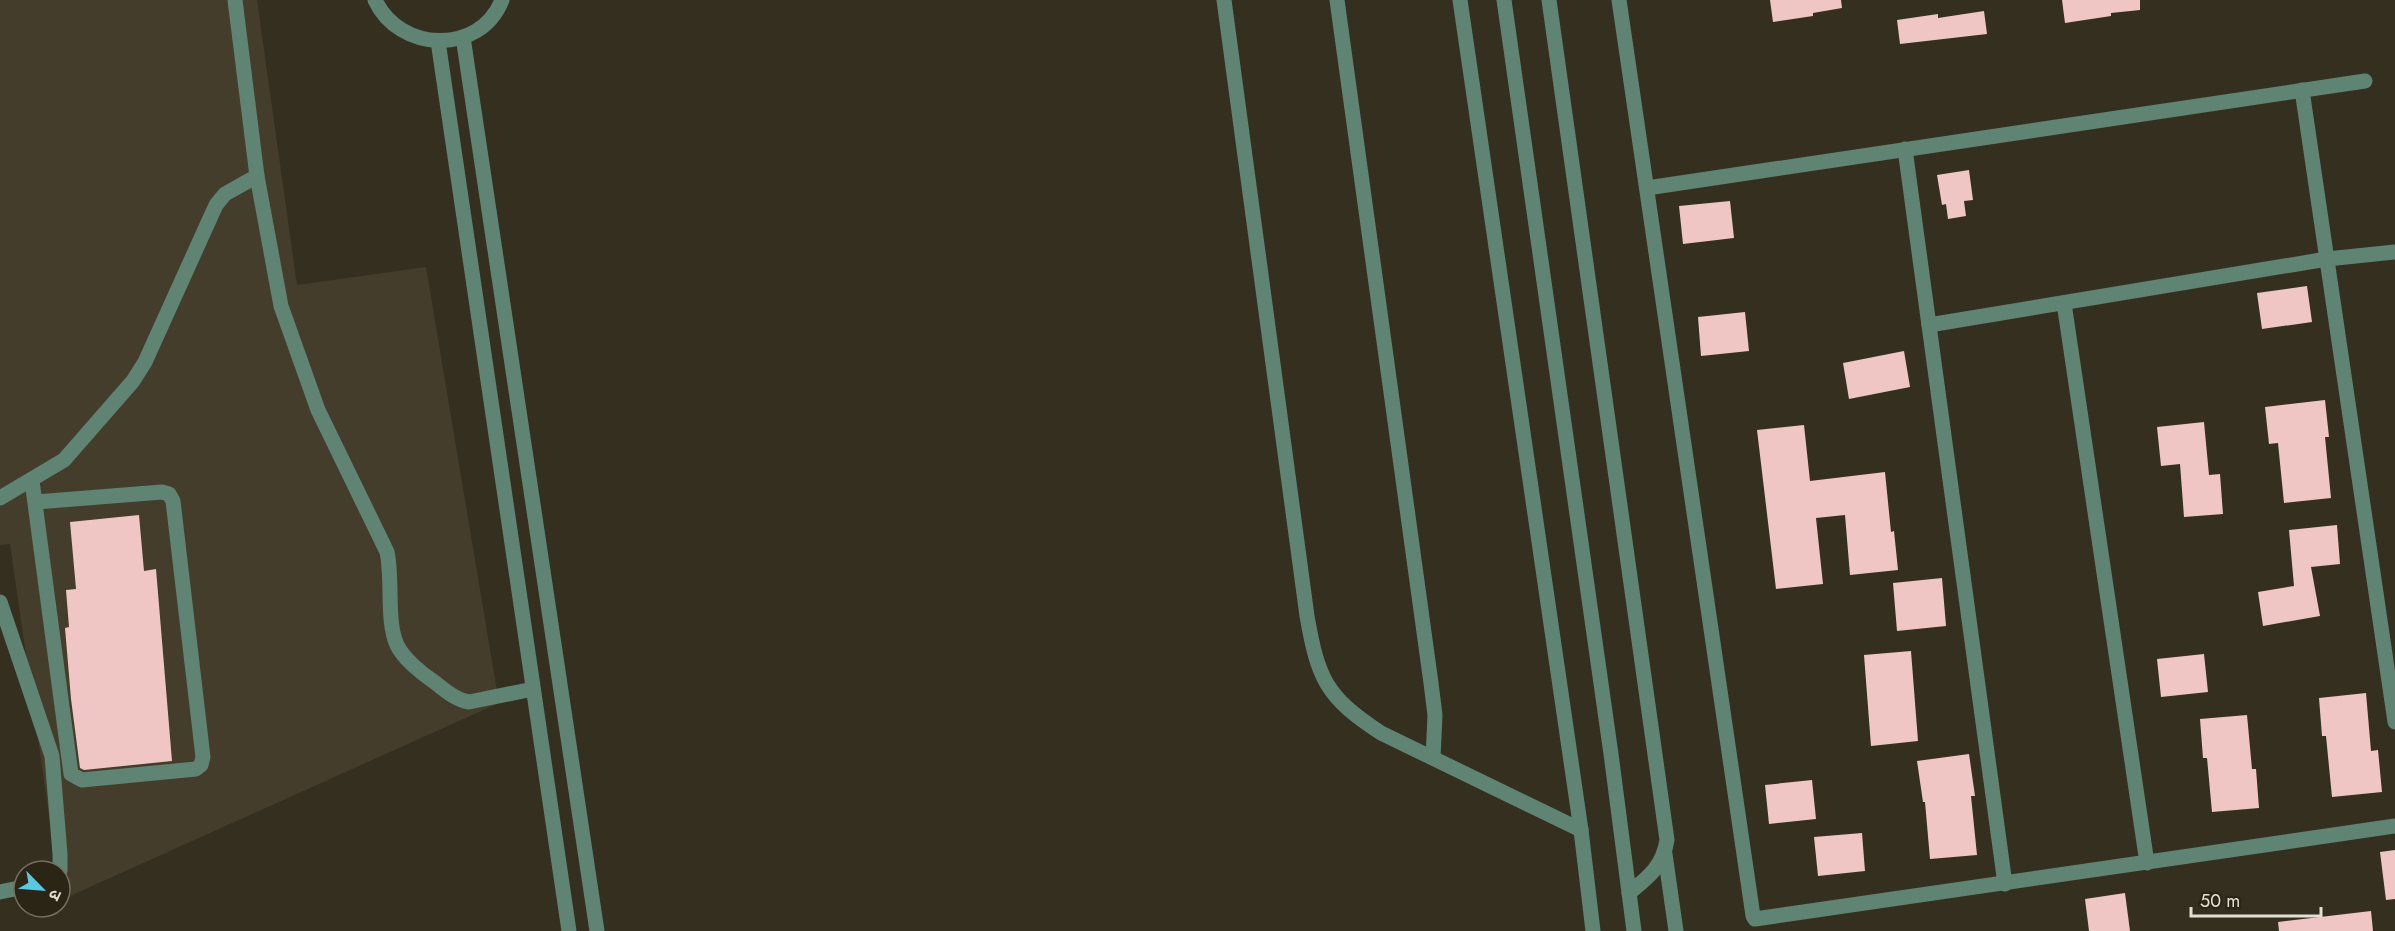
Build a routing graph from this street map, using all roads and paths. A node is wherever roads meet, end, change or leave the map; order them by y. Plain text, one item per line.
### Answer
1 (235, 0) edge
2 (375, 0) edge
3 (502, 0) edge
4 (1224, 0) edge
5 (1337, 0) edge
6 (1460, 0) edge
7 (1503, 0) edge
8 (1549, 0) edge
9 (1619, 0) edge
10 (463, 37) junction
11 (438, 41) junction
12 (2365, 81) dead end
13 (2302, 90) junction
14 (1905, 149) junction
15 (257, 176) junction
16 (1647, 188) junction
17 (2395, 252) edge
18 (2327, 259) junction
19 (2064, 303) junction
20 (1929, 325) junction
21 (32, 481) junction
22 (0, 498) edge
23 (36, 502) junction
24 (0, 602) edge
25 (533, 689) junction
26 (2395, 722) edge
27 (1433, 758) junction
28 (2395, 826) edge
29 (1581, 830) junction
30 (1665, 854) junction
31 (60, 859) edge
32 (2147, 862) junction
33 (2005, 884) junction
34 (1629, 893) junction
35 (569, 931) edge
36 (597, 931) edge
37 (1593, 931) edge
38 (1634, 931) edge
39 (1677, 931) edge

1 - 15 street
2 - 11 street
3 - 10 street
4 - 27 street
5 - 27 street
6 - 29 street
7 - 34 street
8 - 30 street
9 - 16 street
10 - 11 street
10 - 36 street
11 - 25 street
12 - 13 street
13 - 14 street
13 - 18 street
14 - 16 street
14 - 20 street
15 - 21 street
15 - 25 street
16 - 33 street
17 - 18 street
18 - 19 street
18 - 26 street
19 - 20 street
19 - 32 street
20 - 33 street
21 - 22 street
21 - 23 street
23 - 23 street
24 - 31 street
25 - 35 street
27 - 29 street
28 - 32 street
29 - 37 street
30 - 34 street
30 - 39 street
32 - 33 street
34 - 38 street

